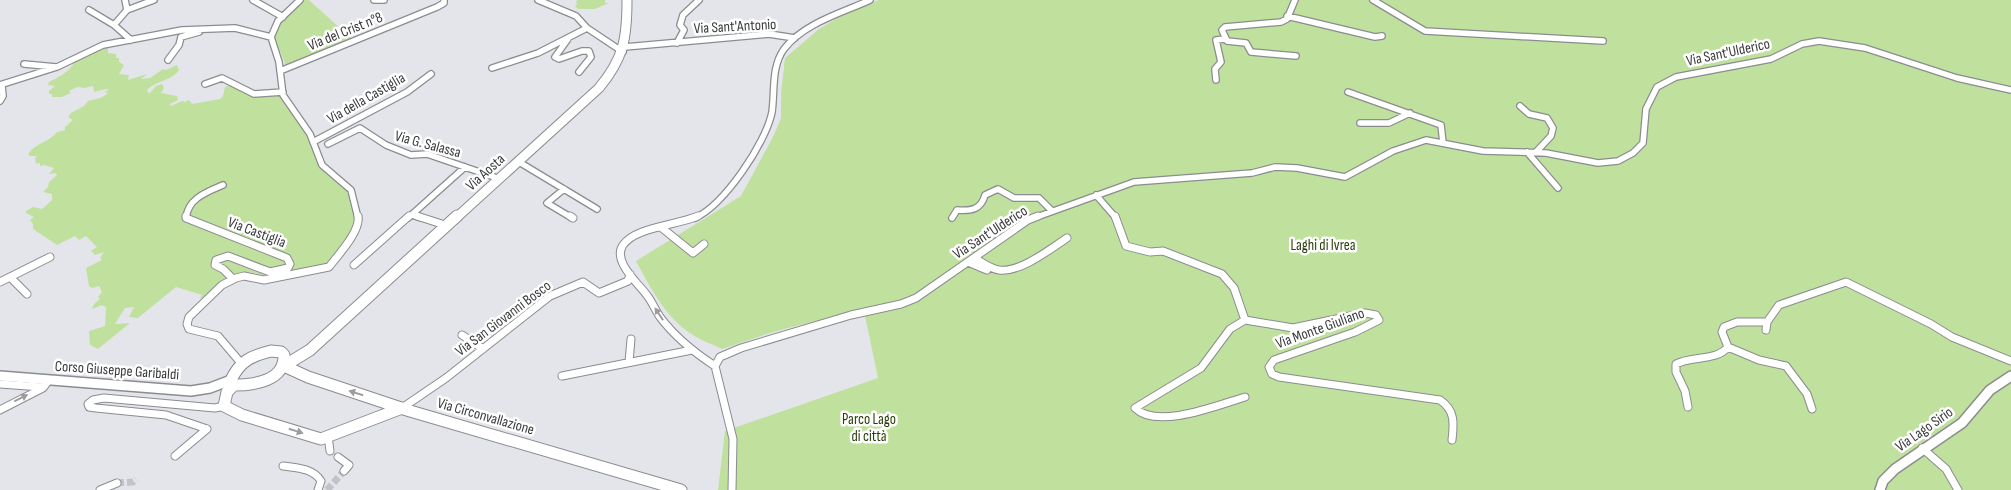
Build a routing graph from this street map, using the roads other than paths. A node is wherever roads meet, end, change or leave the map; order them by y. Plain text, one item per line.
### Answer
1 (126, 0) edge
2 (154, 0) edge
3 (253, 0) edge
4 (300, 0) edge
5 (374, 0) edge
6 (384, 0) edge
7 (444, 0) edge
8 (538, 0) edge
9 (627, 0) edge
10 (699, 0) edge
11 (870, 0) edge
12 (1295, 0) edge
13 (1373, 0) edge
14 (89, 10) dead end
15 (127, 10) junction
16 (1288, 16) junction
17 (283, 17) junction
18 (114, 25) junction
19 (209, 28) junction
20 (587, 28) junction
21 (571, 36) junction
22 (1382, 36) dead end
23 (271, 38) junction
24 (795, 38) junction
25 (1225, 39) junction
26 (132, 40) junction
27 (1603, 41) dead end
28 (677, 43) junction
29 (624, 49) junction
30 (1296, 56) dead end
31 (168, 60) dead end
32 (24, 64) dead end
33 (57, 67) junction
34 (492, 68) dead end
35 (30, 71) dead end
36 (48, 71) junction
37 (280, 71) junction
38 (579, 72) dead end
39 (431, 74) dead end
40 (1216, 80) dead end
41 (204, 84) dead end
42 (1, 85) edge
43 (2011, 90) edge
44 (283, 92) junction
45 (1348, 92) dead end
46 (0, 101) edge
47 (1520, 106) dead end
48 (1410, 113) junction
49 (1360, 123) dead end
50 (313, 142) junction
51 (1443, 143) junction
52 (328, 144) dead end
53 (1527, 152) junction
54 (1536, 152) junction
55 (518, 162) junction
56 (465, 167) junction
57 (500, 179) junction
58 (223, 185) dead end
59 (1558, 188) dead end
60 (564, 189) junction
61 (1096, 195) junction
62 (597, 209) dead end
63 (1052, 211) junction
64 (412, 215) junction
65 (573, 218) dead end
66 (952, 218) dead end
67 (448, 226) junction
68 (662, 228) junction
69 (1067, 238) dead end
70 (704, 244) dead end
71 (50, 257) dead end
72 (971, 260) junction
73 (354, 265) dead end
74 (987, 270) dead end
75 (630, 274) junction
76 (10, 277) junction
77 (233, 279) junction
78 (0, 282) edge
79 (27, 294) dead end
80 (1245, 320) junction
81 (462, 335) dead end
82 (631, 339) dead end
83 (319, 341) junction
84 (1728, 347) junction
85 (483, 349) junction
86 (692, 350) junction
87 (303, 355) junction
88 (1733, 355) dead end
89 (284, 361) junction
90 (2011, 361) edge
91 (241, 362) junction
92 (629, 362) junction
93 (715, 366) junction
94 (299, 372) junction
95 (0, 376) edge
96 (562, 376) dead end
97 (2011, 376) edge
98 (232, 383) junction
99 (0, 384) edge
100 (46, 384) junction
101 (1245, 397) dead end
102 (224, 406) junction
103 (1688, 407) dead end
104 (402, 408) junction
105 (0, 410) edge
106 (1812, 410) dead end
107 (328, 436) junction
108 (1452, 440) dead end
109 (1922, 448) junction
110 (330, 451) dead end
111 (175, 456) dead end
112 (338, 457) dead end
113 (283, 466) dead end
114 (344, 471) dead end
115 (116, 483) tunnel mouth
116 (100, 490) edge
117 (318, 490) edge
118 (681, 490) edge
119 (732, 490) edge
120 (1880, 490) edge
121 (1958, 490) edge

1 - 15 street
2 - 15 street
3 - 17 street
4 - 17 street
5 - 6 street
7 - 37 street, Via del Crist n°8
8 - 20 street
9 - 29 main road, Via Aosta
10 - 28 street, Via Sant'Antonio
11 - 24 street
12 - 16 street
13 - 27 street
14 - 18 street
15 - 18 street
16 - 22 street
16 - 25 street
17 - 23 street
18 - 26 street
19 - 23 street
19 - 26 street
19 - 31 street
20 - 21 street
20 - 29 street
21 - 34 street
21 - 38 street
23 - 37 street
24 - 28 street, Via Sant'Antonio
24 - 68 street
25 - 30 street
25 - 40 street
26 - 33 street
28 - 29 street, Via Sant'Antonio
29 - 55 main road, Via Aosta
32 - 33 street
33 - 36 street
35 - 36 street
36 - 42 street
37 - 44 street
39 - 50 street, Via della Castiglia
41 - 44 street
42 - 46 street
43 - 54 street, Via Sant'Ulderico
44 - 50 street
45 - 48 street
47 - 54 street
48 - 49 street
48 - 51 street
50 - 77 street
51 - 53 street, Via Sant'Ulderico
51 - 61 street, Via Sant'Ulderico
52 - 56 street, Via G. Salassa
53 - 54 street, Via Sant'Ulderico
53 - 59 street
55 - 57 main road, Via Aosta
55 - 60 street
56 - 57 street, Via G. Salassa
56 - 64 street
57 - 67 main road, Via Aosta
58 - 77 street, Via Castiglia
60 - 62 street
60 - 65 street
61 - 63 street, Via Sant'Ulderico
61 - 80 street
63 - 66 street
63 - 72 street, Via Sant'Ulderico
64 - 67 street
64 - 73 street
67 - 83 main road, Via Aosta
68 - 70 street
68 - 75 street
69 - 72 street
71 - 76 street
72 - 74 street
72 - 93 street, Via Sant'Ulderico
75 - 85 street, Via San Giovanni Bosco
86 -> 75 street
76 - 78 street
76 - 79 street
77 - 91 street
80 - 101 street
80 - 108 street, Via Monte Giuliano
81 - 85 street
82 - 92 street
83 - 87 main road, Via Aosta
83 - 89 main road, Via Aosta
84 - 88 street
84 - 90 street
84 - 103 street
84 - 106 street
85 - 104 street, Via San Giovanni Bosco
86 - 92 street
86 - 93 street
87 - 89 main road, Via Aosta
87 - 94 main road
89 - 91 main road
89 - 94 main road, Via Circonvallazione
89 - 98 main road
91 - 98 main road
92 - 96 street
93 - 119 street
104 -> 94 main road, Via Circonvallazione
95 - 100 main road, Corso Giuseppe Garibaldi
97 - 109 main road, Via Lago Sirio
98 - 100 main road, Corso Giuseppe Garibaldi
98 - 102 main road
99 - 100 street
105 -> 100 street
102 -> 107 main road
102 - 111 street
104 - 107 main road
104 - 118 main road, Via Circonvallazione
107 - 110 street
109 - 120 main road, Via Lago Sirio
109 - 121 street
112 - 114 street
113 - 117 street
115 - 116 street

